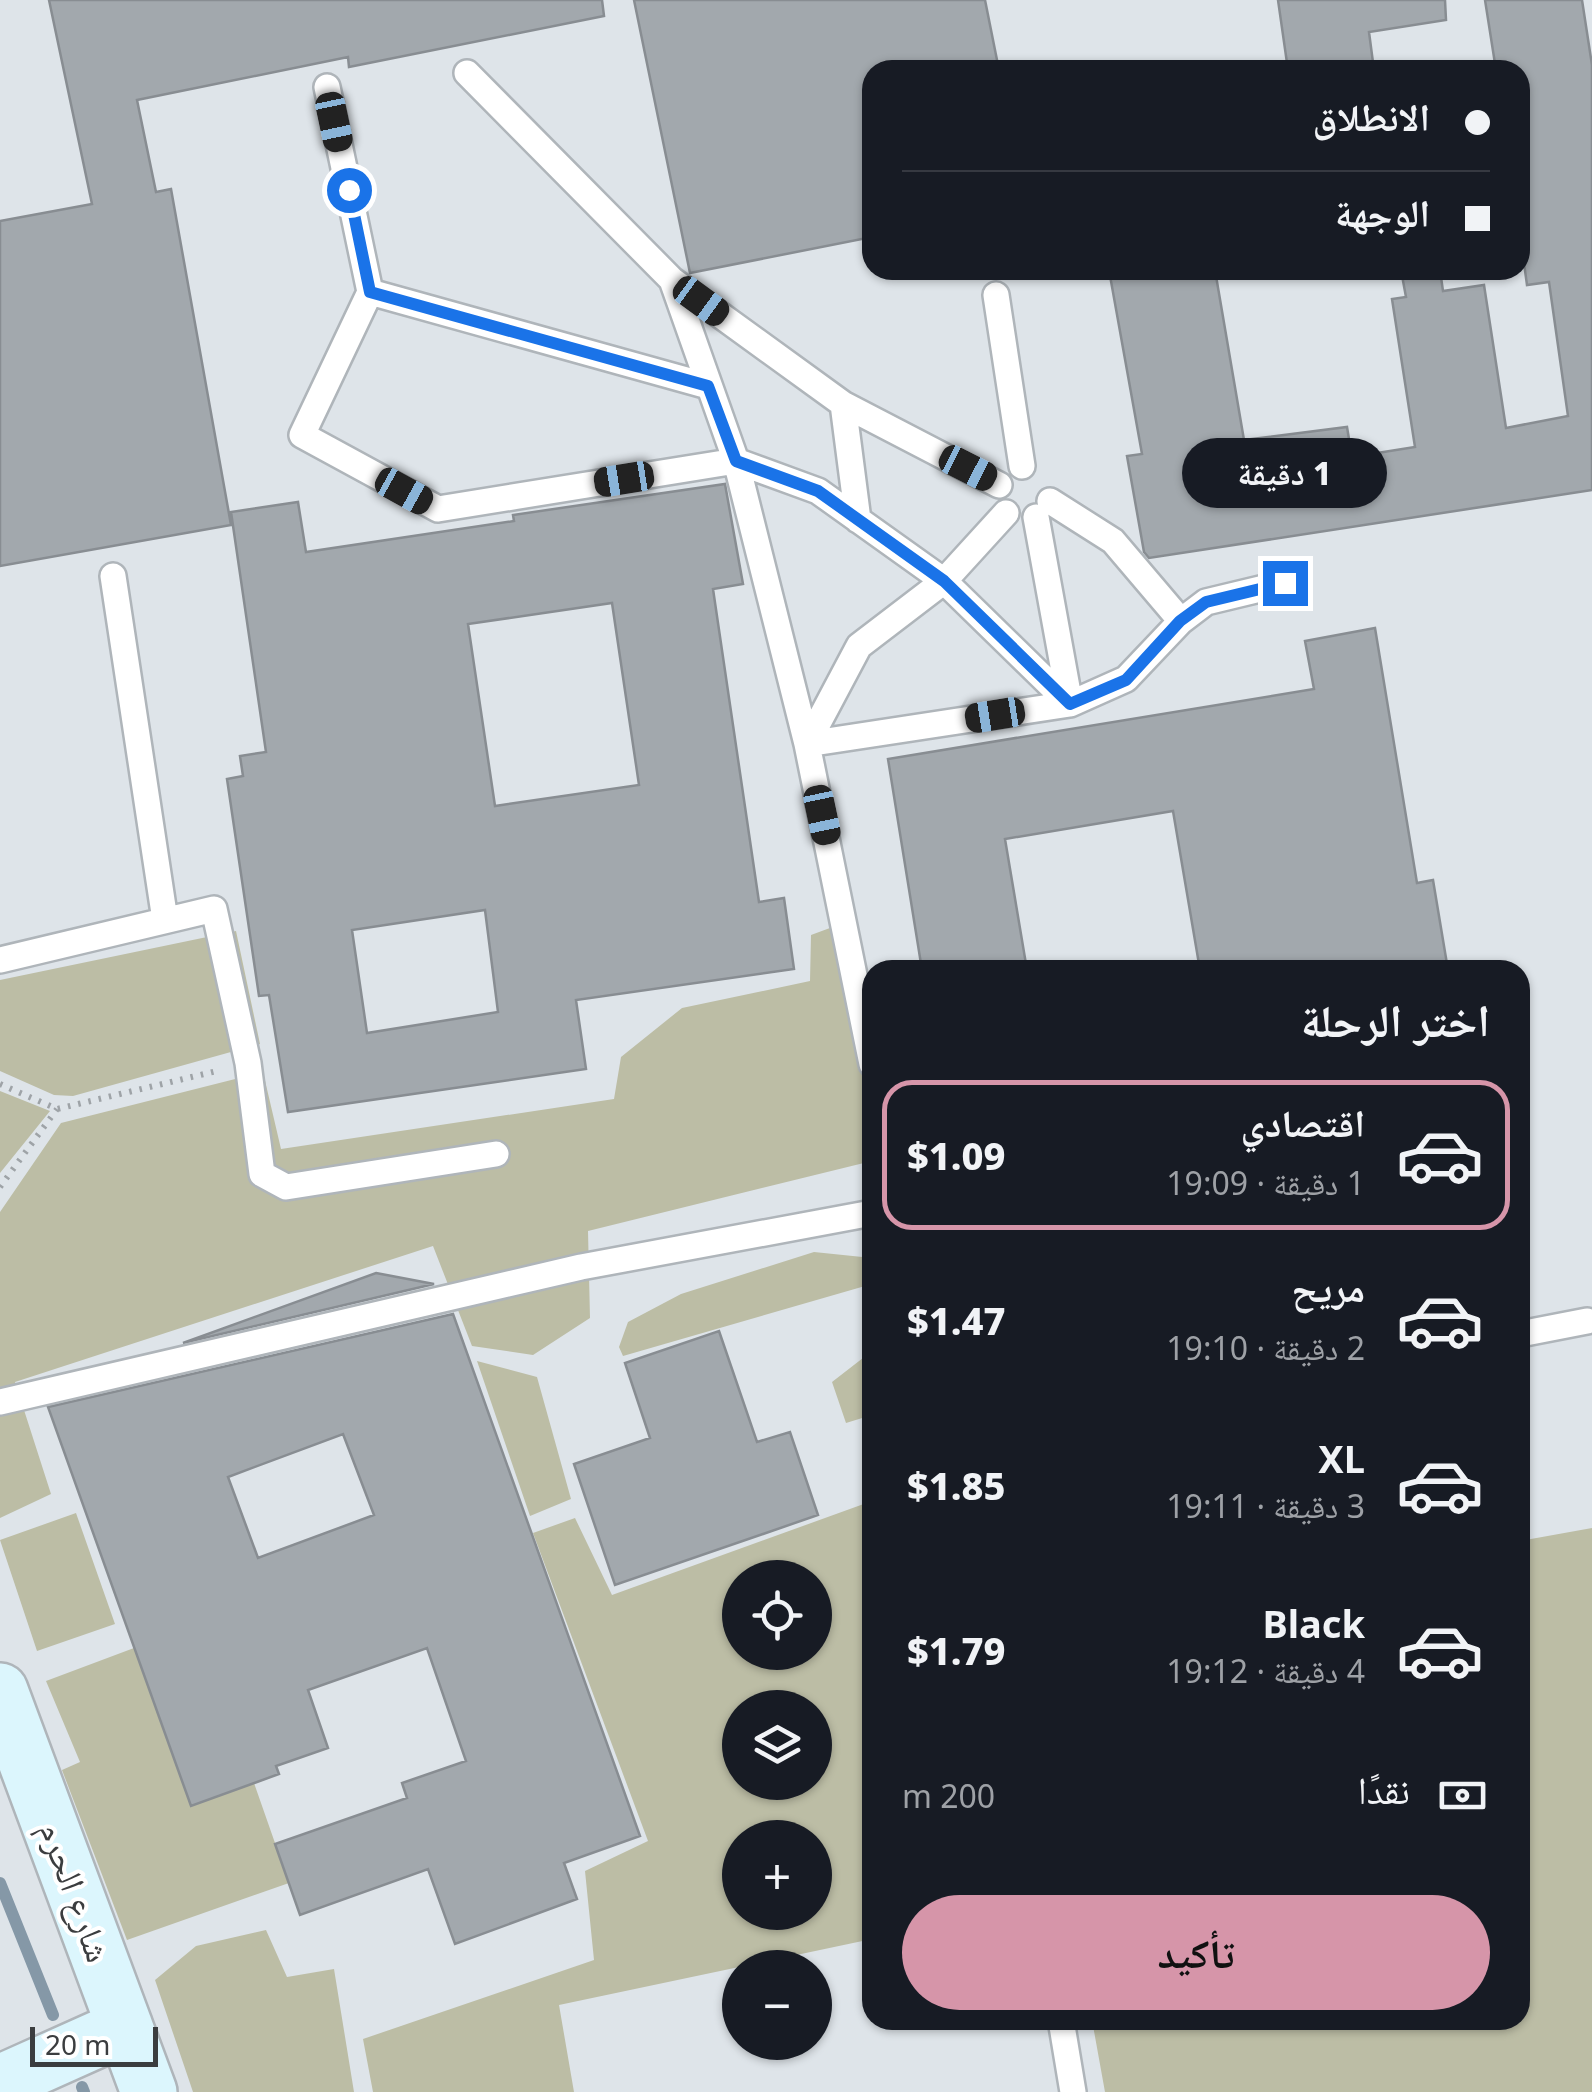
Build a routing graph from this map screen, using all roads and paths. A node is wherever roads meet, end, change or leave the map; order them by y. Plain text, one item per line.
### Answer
1 (467, 73) dead end
2 (327, 87) dead end
3 (672, 280) junction
4 (370, 292) junction
5 (996, 295) dead end
6 (708, 386) junction
7 (843, 404) junction
8 (736, 461) junction
9 (1022, 466) junction
10 (999, 484) junction
11 (1043, 509) junction
12 (1006, 513) junction
13 (858, 520) junction
14 (113, 576) dead end
15 (944, 581) junction
16 (1285, 583) dead end
17 (1180, 621) junction
18 (1070, 704) junction
19 (808, 744) junction
20 (165, 920) junction
21 (0, 960) edge
22 (862, 1014) edge
23 (248, 1063) junction
24 (0, 1084) edge
25 (57, 1109) junction
26 (496, 1154) dead end
27 (0, 1186) edge
28 (862, 1215) edge
29 (1587, 1321) dead end
30 (1530, 1332) edge
31 (0, 1402) edge
32 (0, 1692) edge
33 (126, 2027) junction
34 (1063, 2030) edge
35 (0, 2084) edge
36 (149, 2092) edge
37 (1073, 2092) edge

1 - 3 lane
2 - 4 lane
3 - 6 lane
3 - 7 lane
4 - 6 lane
4 - 8 lane
5 - 9 lane
6 - 8 lane
7 - 10 lane
7 - 13 lane
8 - 13 lane
8 - 19 lane
9 - 10 lane
9 - 11 lane
10 - 12 lane
11 - 12 lane
11 - 17 lane
11 - 18 lane
12 - 15 lane
13 - 15 lane
14 - 20 lane
15 - 18 lane
15 - 19 lane
16 - 17 lane
17 - 18 lane
18 - 19 lane
19 - 22 lane
20 - 21 lane
20 - 23 lane
23 - 25 path
23 - 26 lane
24 - 25 path
25 - 27 path
28 - 31 lane
29 - 30 lane
32 - 33 street, شارع الحرم
33 - 35 street
33 - 36 street, شارع الحرم
34 - 37 lane

